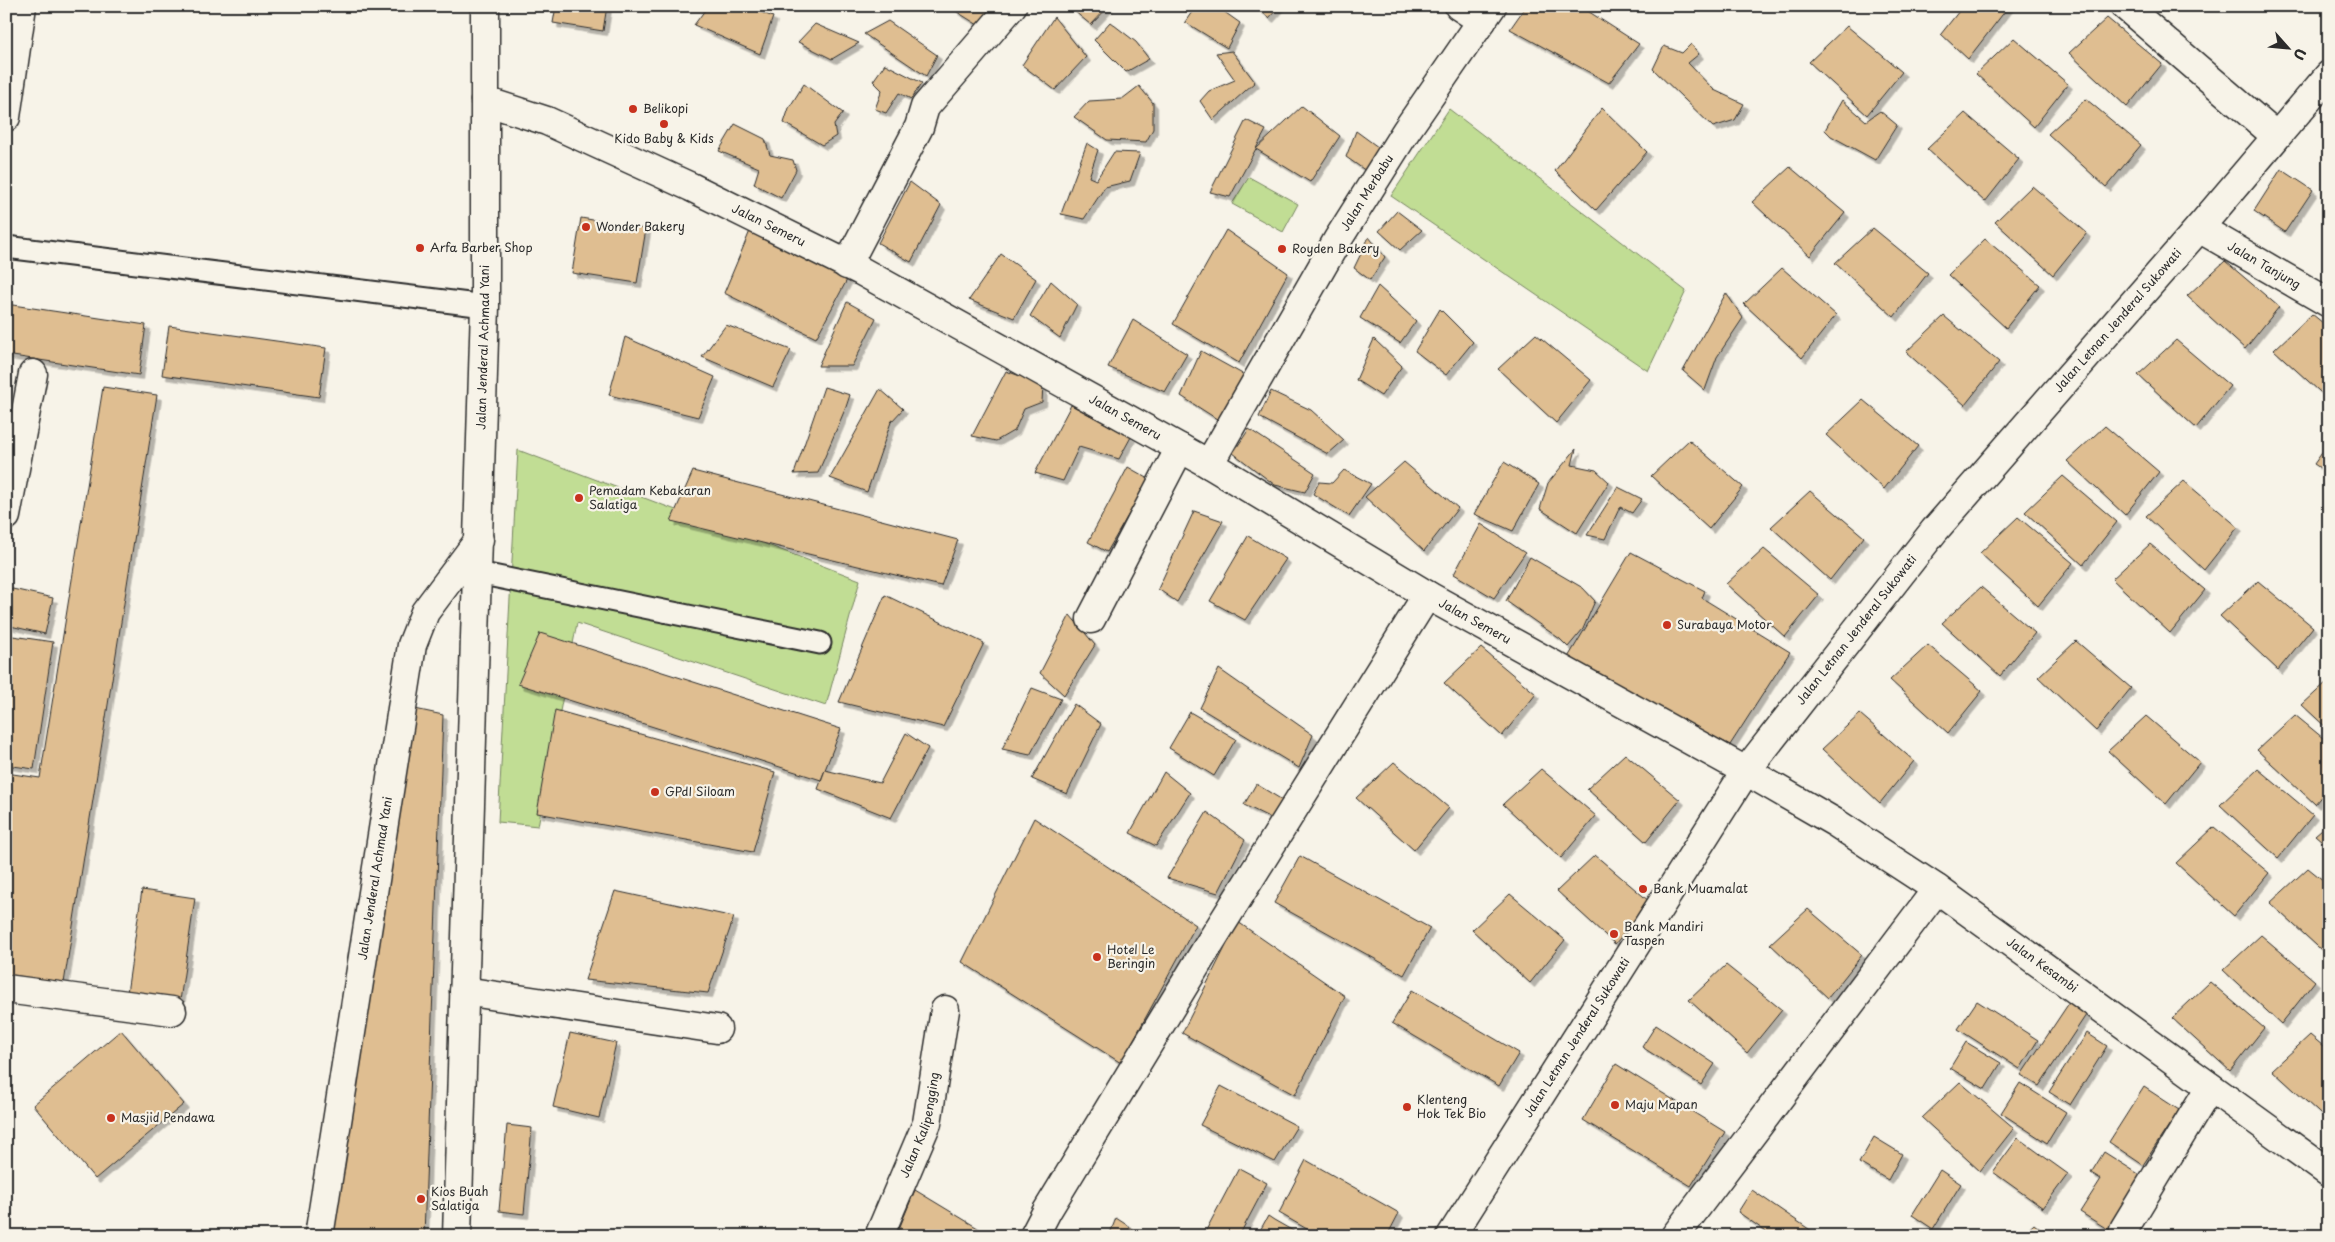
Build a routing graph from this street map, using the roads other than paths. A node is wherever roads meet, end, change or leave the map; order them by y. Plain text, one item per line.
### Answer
1 (22, 6) edge
2 (486, 6) edge
3 (1012, 6) edge
4 (1459, 6) edge
5 (2125, 6) edge
6 (1487, 14) edge
7 (2329, 75) edge
8 (485, 101) junction
9 (6, 117) edge
10 (2276, 136) junction
11 (2200, 228) junction
12 (6, 247) edge
13 (847, 265) junction
14 (2329, 303) edge
15 (485, 306) junction
16 (33, 374) dead end
17 (1180, 448) junction
18 (1209, 464) junction
19 (6, 516) edge
20 (479, 540) junction
21 (478, 572) junction
22 (1427, 595) junction
23 (1091, 619) dead end
24 (820, 643) dead end
25 (1746, 771) junction
26 (1937, 889) junction
27 (6, 989) edge
28 (464, 991) junction
29 (945, 1010) dead end
30 (172, 1011) dead end
31 (717, 1029) dead end
32 (2210, 1087) junction
33 (2329, 1173) edge
34 (2124, 1229) dead end
35 (319, 1236) edge
36 (457, 1236) edge
37 (880, 1236) edge
38 (1034, 1236) edge
39 (1452, 1236) edge
40 (1675, 1236) edge

1 - 9 street
2 - 8 street, Jalan Jenderal Achmad Yani
3 - 13 street
4 - 6 street
5 - 10 street
6 - 18 street, Jalan Merbabu
7 - 10 street, Jalan Letnan Jenderal Sukowati
8 - 13 street, Jalan Semeru
8 - 15 street, Jalan Jenderal Achmad Yani
10 - 11 street, Jalan Letnan Jenderal Sukowati
11 - 14 street, Jalan Tanjung
11 - 25 street, Jalan Letnan Jenderal Sukowati
12 - 15 lane
13 - 17 street, Jalan Semeru
15 - 20 street, Jalan Jenderal Achmad Yani
16 - 19 street
17 - 18 street, Jalan Semeru
17 - 23 street
18 - 22 street, Jalan Semeru
20 - 21 street, Jalan Jenderal Achmad Yani
20 - 35 street, Jalan Jenderal Achmad Yani
21 - 24 lane
21 - 28 street, Jalan Jenderal Achmad Yani
22 - 25 street, Jalan Semeru
22 - 38 street
25 - 26 street, Jalan Kesambi
25 - 39 street, Jalan Letnan Jenderal Sukowati
26 - 32 street, Jalan Kesambi
26 - 40 street
27 - 30 street
28 - 31 street
28 - 36 street, Jalan Jenderal Achmad Yani
29 - 37 street, Jalan Kalipengging
32 - 33 street, Jalan Kesambi
32 - 34 street

